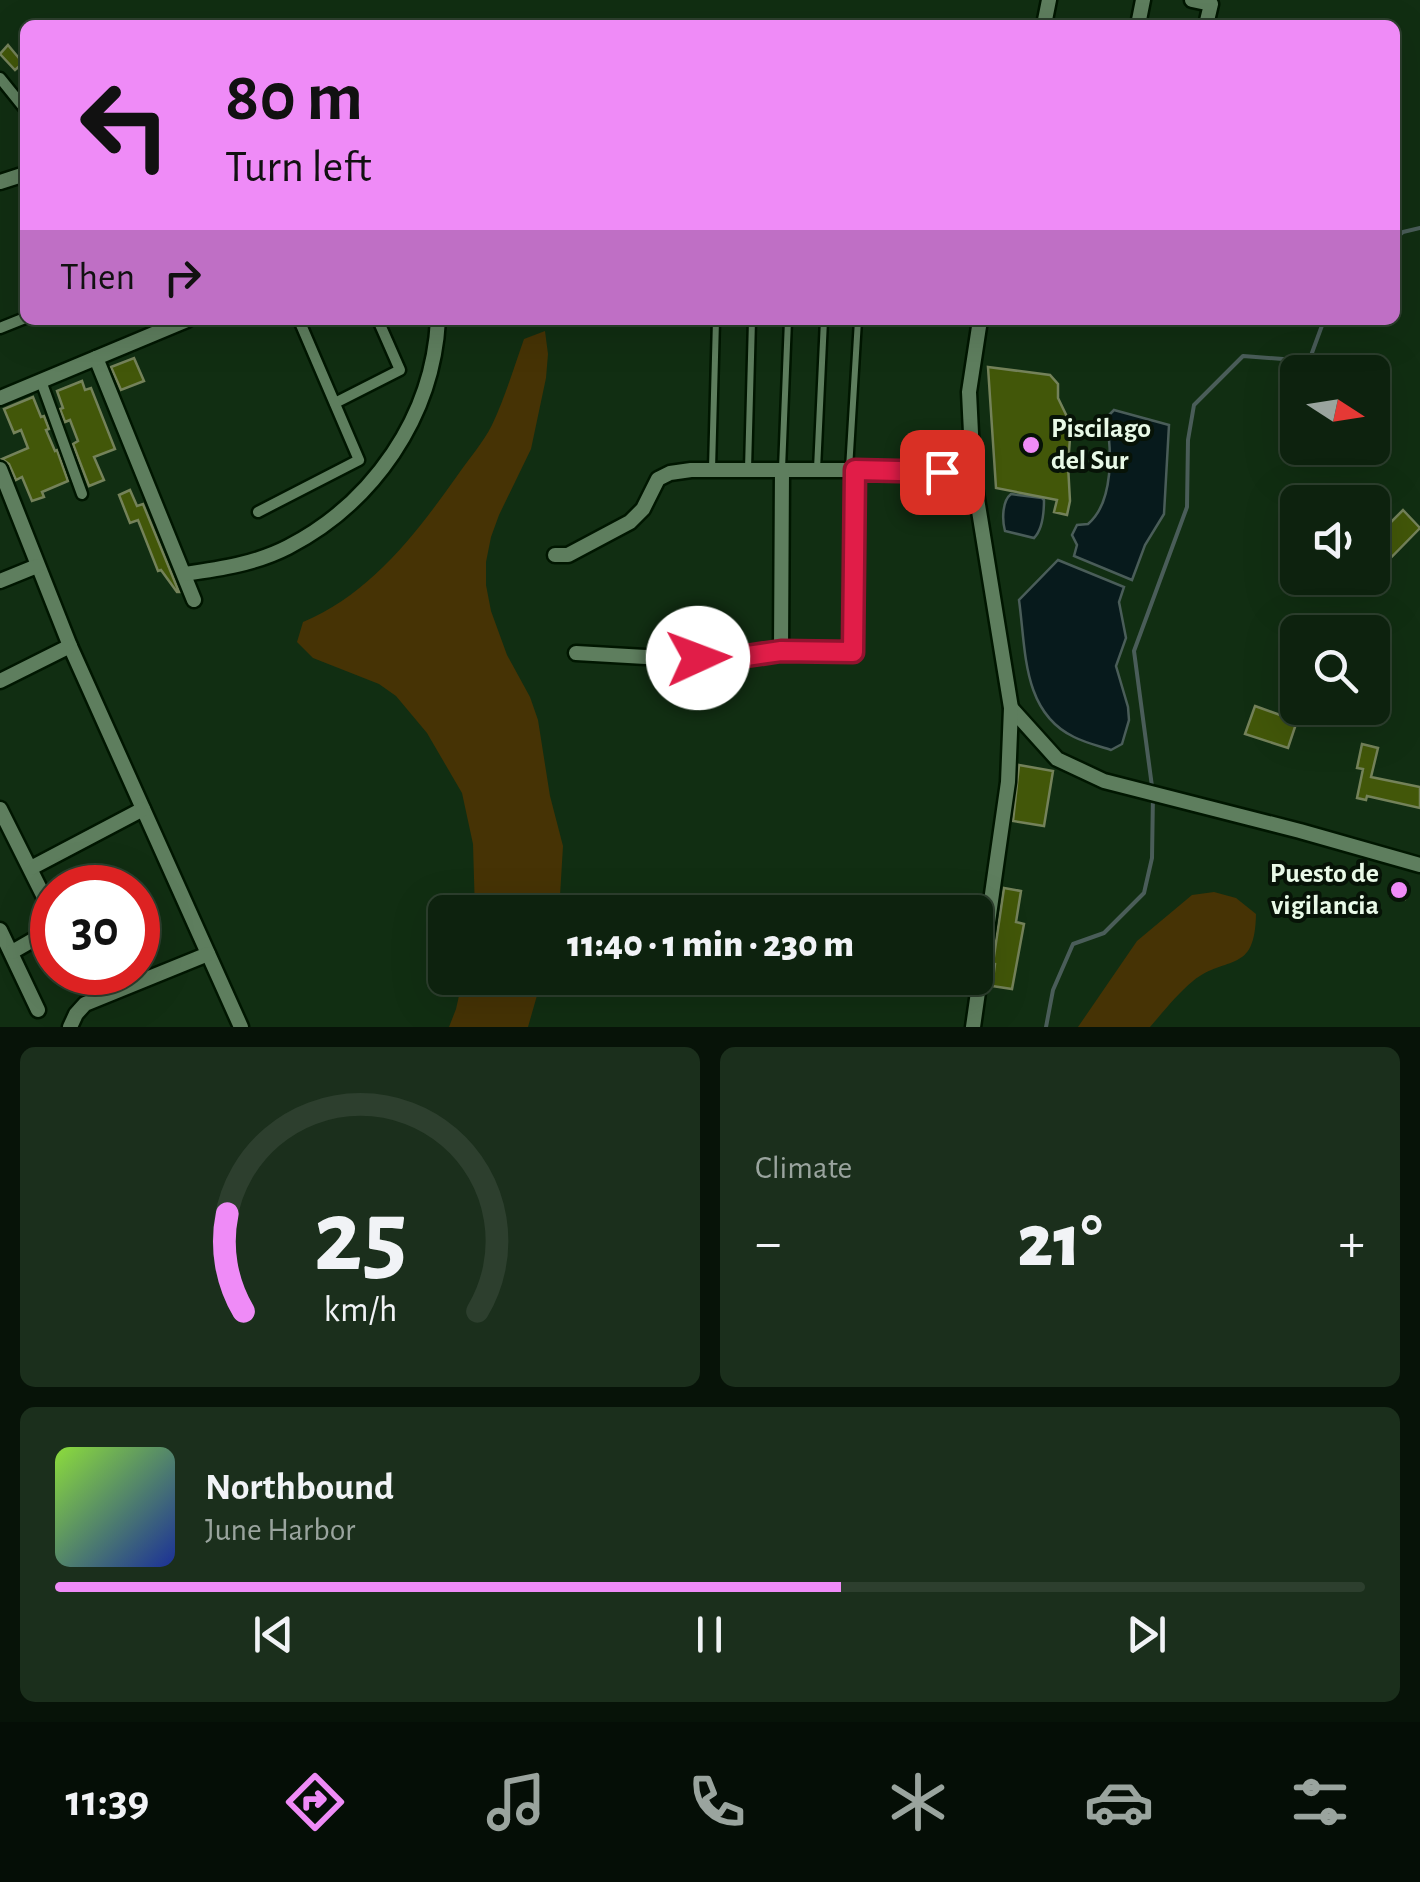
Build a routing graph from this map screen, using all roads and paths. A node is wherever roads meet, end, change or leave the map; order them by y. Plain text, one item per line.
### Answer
1 (1192, 0) edge
2 (1207, 20) edge
3 (0, 78) edge
4 (20, 103) edge
5 (159, 325) edge
6 (301, 325) edge
7 (380, 325) edge
8 (438, 325) edge
9 (716, 325) edge
10 (752, 325) edge
11 (788, 325) edge
12 (824, 325) edge
13 (858, 325) edge
14 (979, 325) edge
15 (96, 358) junction
16 (42, 381) junction
17 (0, 398) edge
18 (335, 403) junction
19 (0, 470) edge
20 (712, 470) junction
21 (748, 470) junction
22 (782, 470) junction
23 (817, 470) junction
24 (852, 470) junction
25 (973, 474) junction
26 (82, 494) dead end
27 (258, 512) dead end
28 (555, 555) dead end
29 (37, 566) junction
30 (184, 574) junction
31 (0, 581) edge
32 (194, 600) dead end
33 (70, 646) junction
34 (781, 651) junction
35 (576, 653) dead end
36 (0, 681) edge
37 (1011, 708) junction
38 (0, 808) edge
39 (143, 809) junction
40 (36, 865) edge
41 (1420, 865) edge
42 (30, 868) edge
43 (0, 930) edge
44 (30, 942) edge
45 (12, 952) junction
46 (208, 954) junction
47 (38, 1010) dead end
48 (70, 1027) edge
49 (240, 1027) edge
50 (973, 1027) edge

1 - 2 street
3 - 4 street
5 - 15 street
6 - 18 street
7 - 18 street
8 - 30 street
9 - 20 lane
10 - 21 lane
11 - 22 lane
12 - 23 lane
13 - 24 lane
14 - 25 street
15 - 16 street
15 - 30 street
16 - 17 street
16 - 26 street
18 - 27 street
19 - 29 street
20 - 21 street
20 - 28 street
21 - 22 street
22 - 23 street
22 - 34 street
23 - 24 street
24 - 25 street
24 - 34 street
25 - 37 street
29 - 31 street
29 - 33 street
30 - 32 street
33 - 36 street
33 - 39 street
34 - 35 street
37 - 41 street
37 - 50 street
38 - 42 street
39 - 40 street
39 - 46 street
43 - 45 street
44 - 45 street
45 - 47 street
46 - 48 street
46 - 49 street

